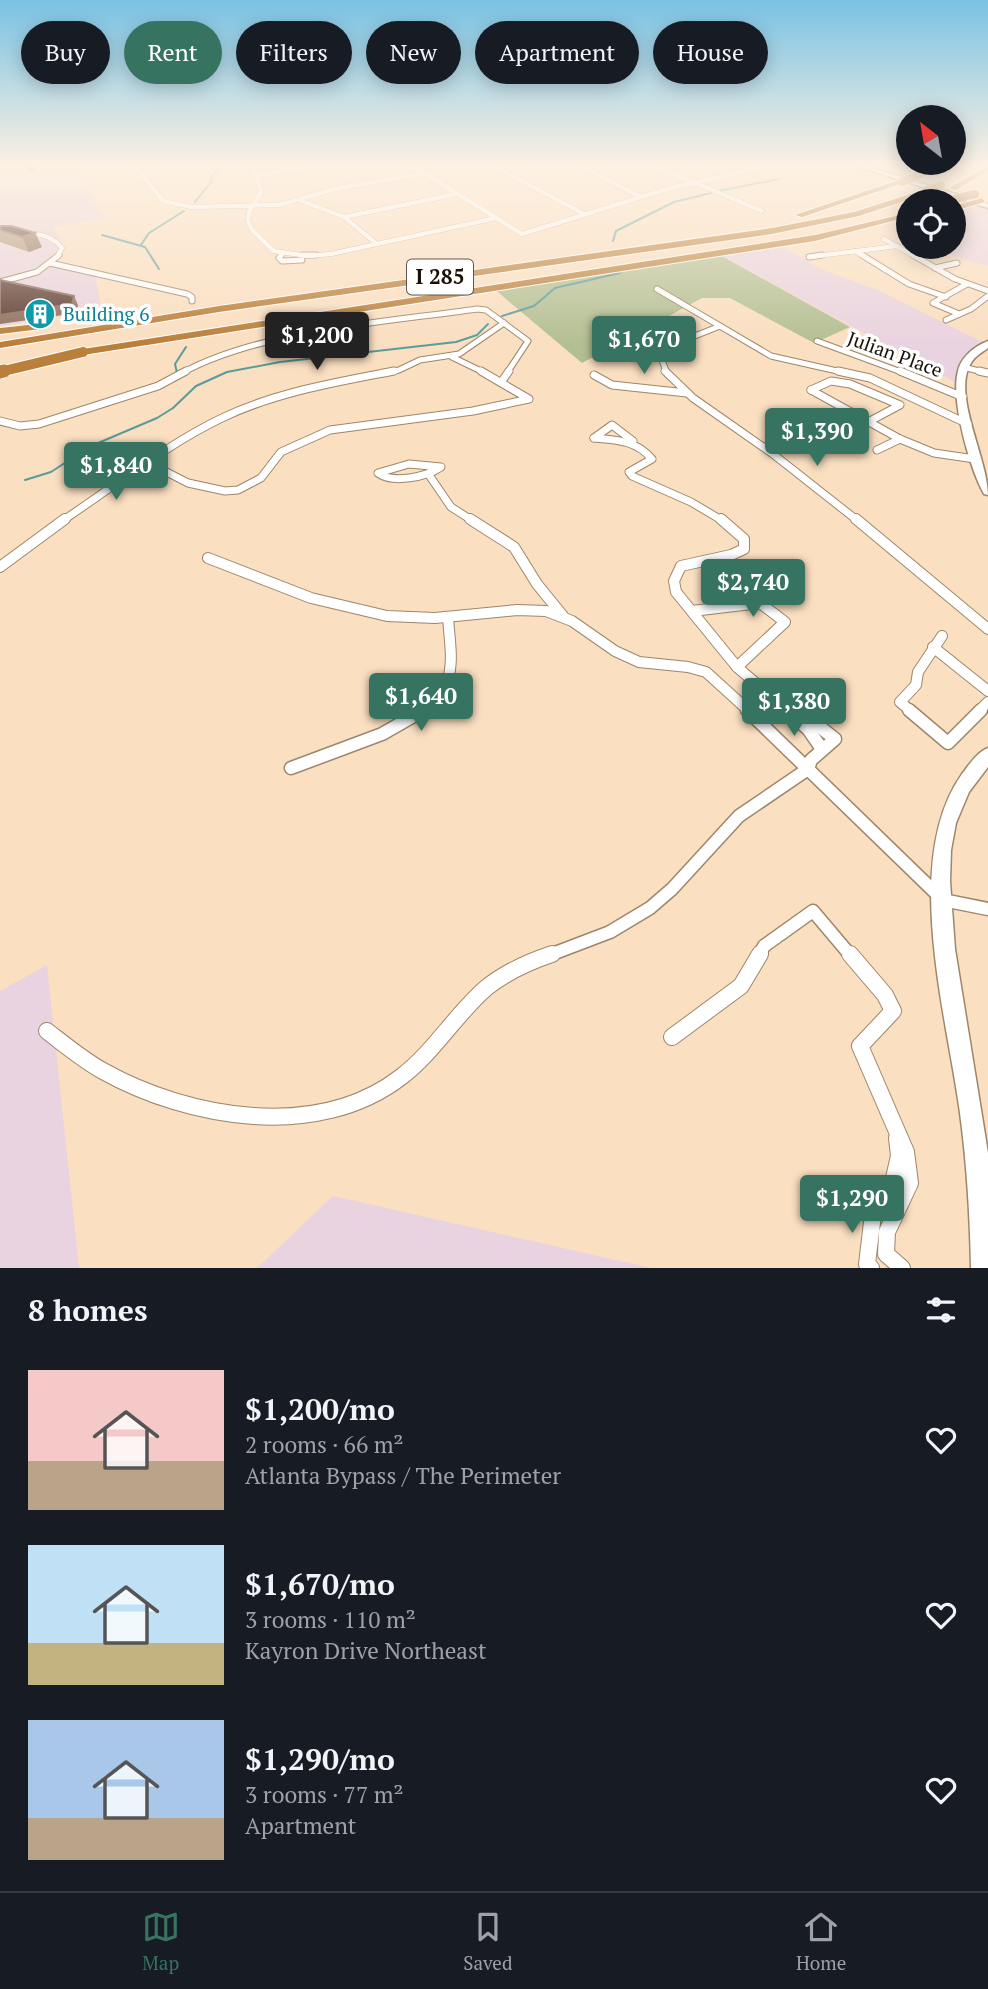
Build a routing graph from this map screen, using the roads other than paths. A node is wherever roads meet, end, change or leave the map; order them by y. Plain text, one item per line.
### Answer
1 (250, 225) edge
2 (354, 225) edge
3 (463, 225) edge
4 (508, 225) edge
5 (549, 225) edge
6 (746, 225) edge
7 (778, 225) edge
8 (796, 225) edge
9 (837, 225) edge
10 (871, 225) edge
11 (892, 225) edge
12 (0, 234) edge
13 (884, 239) dead end
14 (695, 242) junction
15 (377, 244) junction
16 (896, 245) edge
17 (757, 246) junction
18 (896, 246) edge
19 (855, 251) junction
20 (808, 257) dead end
21 (919, 259) edge
22 (50, 263) junction
23 (957, 263) dead end
24 (934, 268) junction
25 (0, 282) edge
26 (967, 284) junction
27 (657, 289) dead end
28 (988, 290) edge
29 (988, 296) edge
30 (946, 297) junction
31 (403, 300) junction
32 (192, 301) dead end
33 (326, 302) junction
34 (959, 314) junction
35 (947, 320) dead end
36 (504, 323) junction
37 (720, 326) junction
38 (0, 334) edge
39 (817, 341) dead end
40 (988, 344) edge
41 (0, 345) edge
42 (83, 352) junction
43 (0, 353) edge
44 (452, 356) junction
45 (964, 367) junction
46 (0, 370) edge
47 (988, 373) edge
48 (594, 375) dead end
49 (502, 381) junction
50 (688, 393) junction
51 (963, 397) junction
52 (0, 421) edge
53 (870, 421) junction
54 (968, 424) junction
55 (900, 439) junction
56 (633, 441) dead end
57 (877, 450) dead end
58 (975, 459) junction
59 (149, 463) junction
60 (429, 475) junction
61 (988, 491) edge
62 (208, 558) dead end
63 (0, 567) edge
64 (692, 611) junction
65 (564, 616) junction
66 (448, 618) junction
67 (988, 629) edge
68 (942, 636) dead end
69 (933, 647) junction
70 (737, 667) junction
71 (761, 690) junction
72 (988, 691) edge
73 (988, 702) edge
74 (822, 749) junction
75 (988, 755) edge
76 (291, 768) dead end
77 (808, 769) junction
78 (943, 900) junction
79 (988, 909) edge
80 (47, 1031) dead end
81 (672, 1037) dead end
82 (896, 1131) junction
83 (871, 1268) edge
84 (902, 1268) edge
85 (984, 1268) edge

1 - 15 street
2 - 15 street
3 - 15 street
4 - 5 street
6 - 38 highway
7 - 14 highway
8 - 14 highway, I 285
9 - 33 highway, I 285
10 - 17 highway
11 - 17 highway
12 - 22 street
13 - 16 street
14 - 41 highway, I 285
17 - 31 highway
18 - 19 street
19 - 20 street
19 - 30 street
21 - 24 street
22 - 25 street
22 - 32 street
23 - 24 street
24 - 26 street
26 - 28 street
26 - 30 street
27 - 37 street
29 - 34 street
30 - 34 street
31 - 42 highway
31 - 46 highway
33 - 42 highway
33 - 43 highway, I 285
34 - 35 street
36 - 44 street
36 - 49 street
36 - 52 street
37 - 50 street
37 - 54 street
39 - 51 street, Julian Place
40 - 45 main road
42 - 46 highway, bridge
44 - 49 street
44 - 59 street
45 - 47 street
45 - 51 main road
48 - 50 street
49 - 59 street
50 - 67 street
51 - 54 main road
53 - 53 street
53 - 55 street
54 - 58 main road
55 - 57 street
55 - 58 street
56 - 64 street
58 - 61 main road
59 - 63 street
60 - 60 street
60 - 65 street
62 - 66 street
64 - 70 street
64 - 70 street
65 - 66 street
65 - 77 street
66 - 76 street
68 - 69 street
69 - 72 street
69 - 73 street
70 - 71 street
71 - 74 street
71 - 74 street
74 - 77 street
75 - 78 main road
77 - 78 street
77 - 80 street
78 - 79 street
78 - 85 main road
81 - 82 street
82 - 83 street
82 - 84 street

